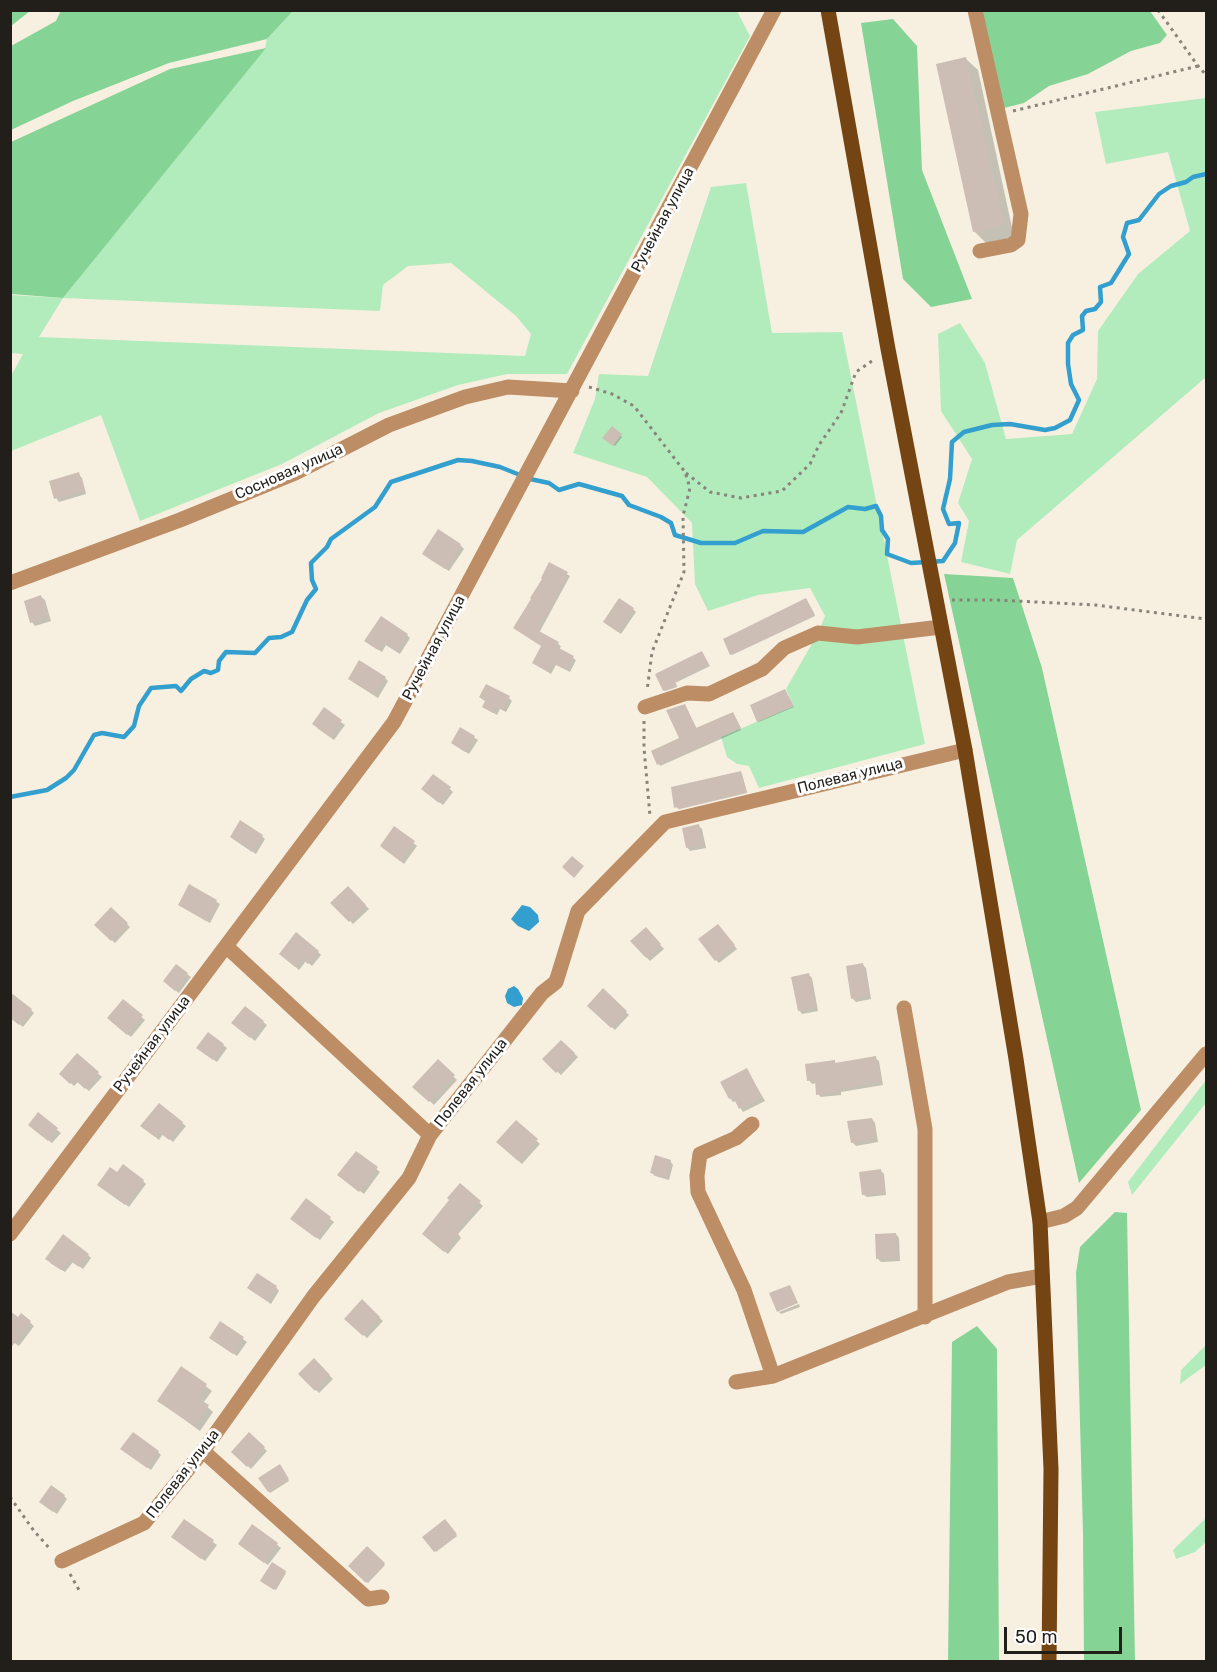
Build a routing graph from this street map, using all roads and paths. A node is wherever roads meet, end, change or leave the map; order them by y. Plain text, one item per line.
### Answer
1 (774, 10) edge
2 (828, 10) edge
3 (975, 10) edge
4 (1158, 10) edge
5 (1198, 66) junction
6 (1206, 75) edge
7 (999, 116) junction
8 (980, 251) dead end
9 (888, 349) junction
10 (574, 387) junction
11 (685, 472) junction
12 (10, 583) edge
13 (935, 600) junction
14 (1206, 619) edge
15 (941, 627) junction
16 (645, 707) junction
17 (965, 750) junction
18 (652, 836) junction
19 (227, 947) junction
20 (904, 1008) dead end
21 (1206, 1054) edge
22 (752, 1124) dead end
23 (430, 1135) junction
24 (1040, 1222) junction
25 (10, 1234) edge
26 (1042, 1276) junction
27 (925, 1317) junction
28 (773, 1376) junction
29 (736, 1382) dead end
30 (203, 1451) junction
31 (10, 1497) edge
32 (62, 1561) junction
33 (80, 1590) dead end
34 (382, 1597) dead end
35 (1048, 1662) edge

1 - 10 street, Ручейная улица
2 - 9 main road
3 - 7 street
4 - 5 path
5 - 6 path
5 - 7 path
7 - 8 street
9 - 11 path
9 - 13 main road
10 - 11 path
10 - 12 street, Сосновая улица
10 - 19 street, Ручейная улица
11 - 16 path
13 - 14 path
13 - 15 main road
15 - 16 street
15 - 17 main road
16 - 18 path
17 - 18 street, Полевая улица
17 - 24 main road
18 - 23 street, Полевая улица
19 - 23 street
19 - 25 street, Ручейная улица
20 - 27 street
21 - 24 street
22 - 28 street
23 - 30 street, Полевая улица
24 - 26 main road
26 - 27 street
26 - 35 main road
27 - 28 street
28 - 29 street
30 - 32 street, Полевая улица
30 - 34 street
31 - 32 path
32 - 33 path

